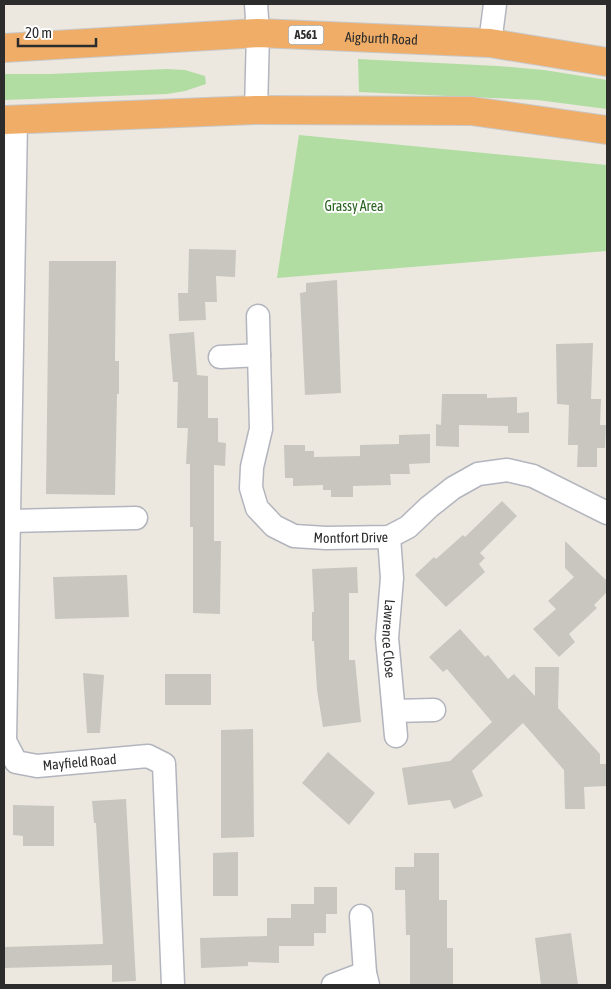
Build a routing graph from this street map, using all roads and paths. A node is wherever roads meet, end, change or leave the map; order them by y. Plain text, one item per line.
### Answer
1 (256, 4) edge
2 (495, 4) edge
3 (258, 33) junction
4 (490, 43) junction
5 (4, 48) edge
6 (607, 62) edge
7 (256, 110) junction
8 (10, 120) edge
9 (607, 130) edge
10 (258, 316) dead end
11 (259, 355) junction
12 (220, 356) dead end
13 (607, 513) edge
14 (136, 518) dead end
15 (9, 521) junction
16 (389, 537) junction
17 (434, 710) dead end
18 (394, 712) junction
19 (396, 736) dead end
20 (361, 916) dead end
21 (367, 979) edge
22 (173, 985) edge
23 (333, 985) edge

1 - 3 street
2 - 4 street
3 - 4 highway, Aigburth Road / A561
3 - 5 highway, Aigburth Road / A561
3 - 7 street
4 - 6 highway, Aigburth Road / A561
7 - 8 highway
7 - 9 highway
8 - 15 street, Mayfield Road
10 - 11 street, Montfort Drive
11 - 12 street
11 - 16 street, Montfort Drive
13 - 16 street, Montfort Drive
14 - 15 street
15 - 22 street, Mayfield Road
16 - 18 street, Lawrence Close
17 - 18 street
18 - 19 street, Lawrence Close
20 - 21 street
21 - 23 street

